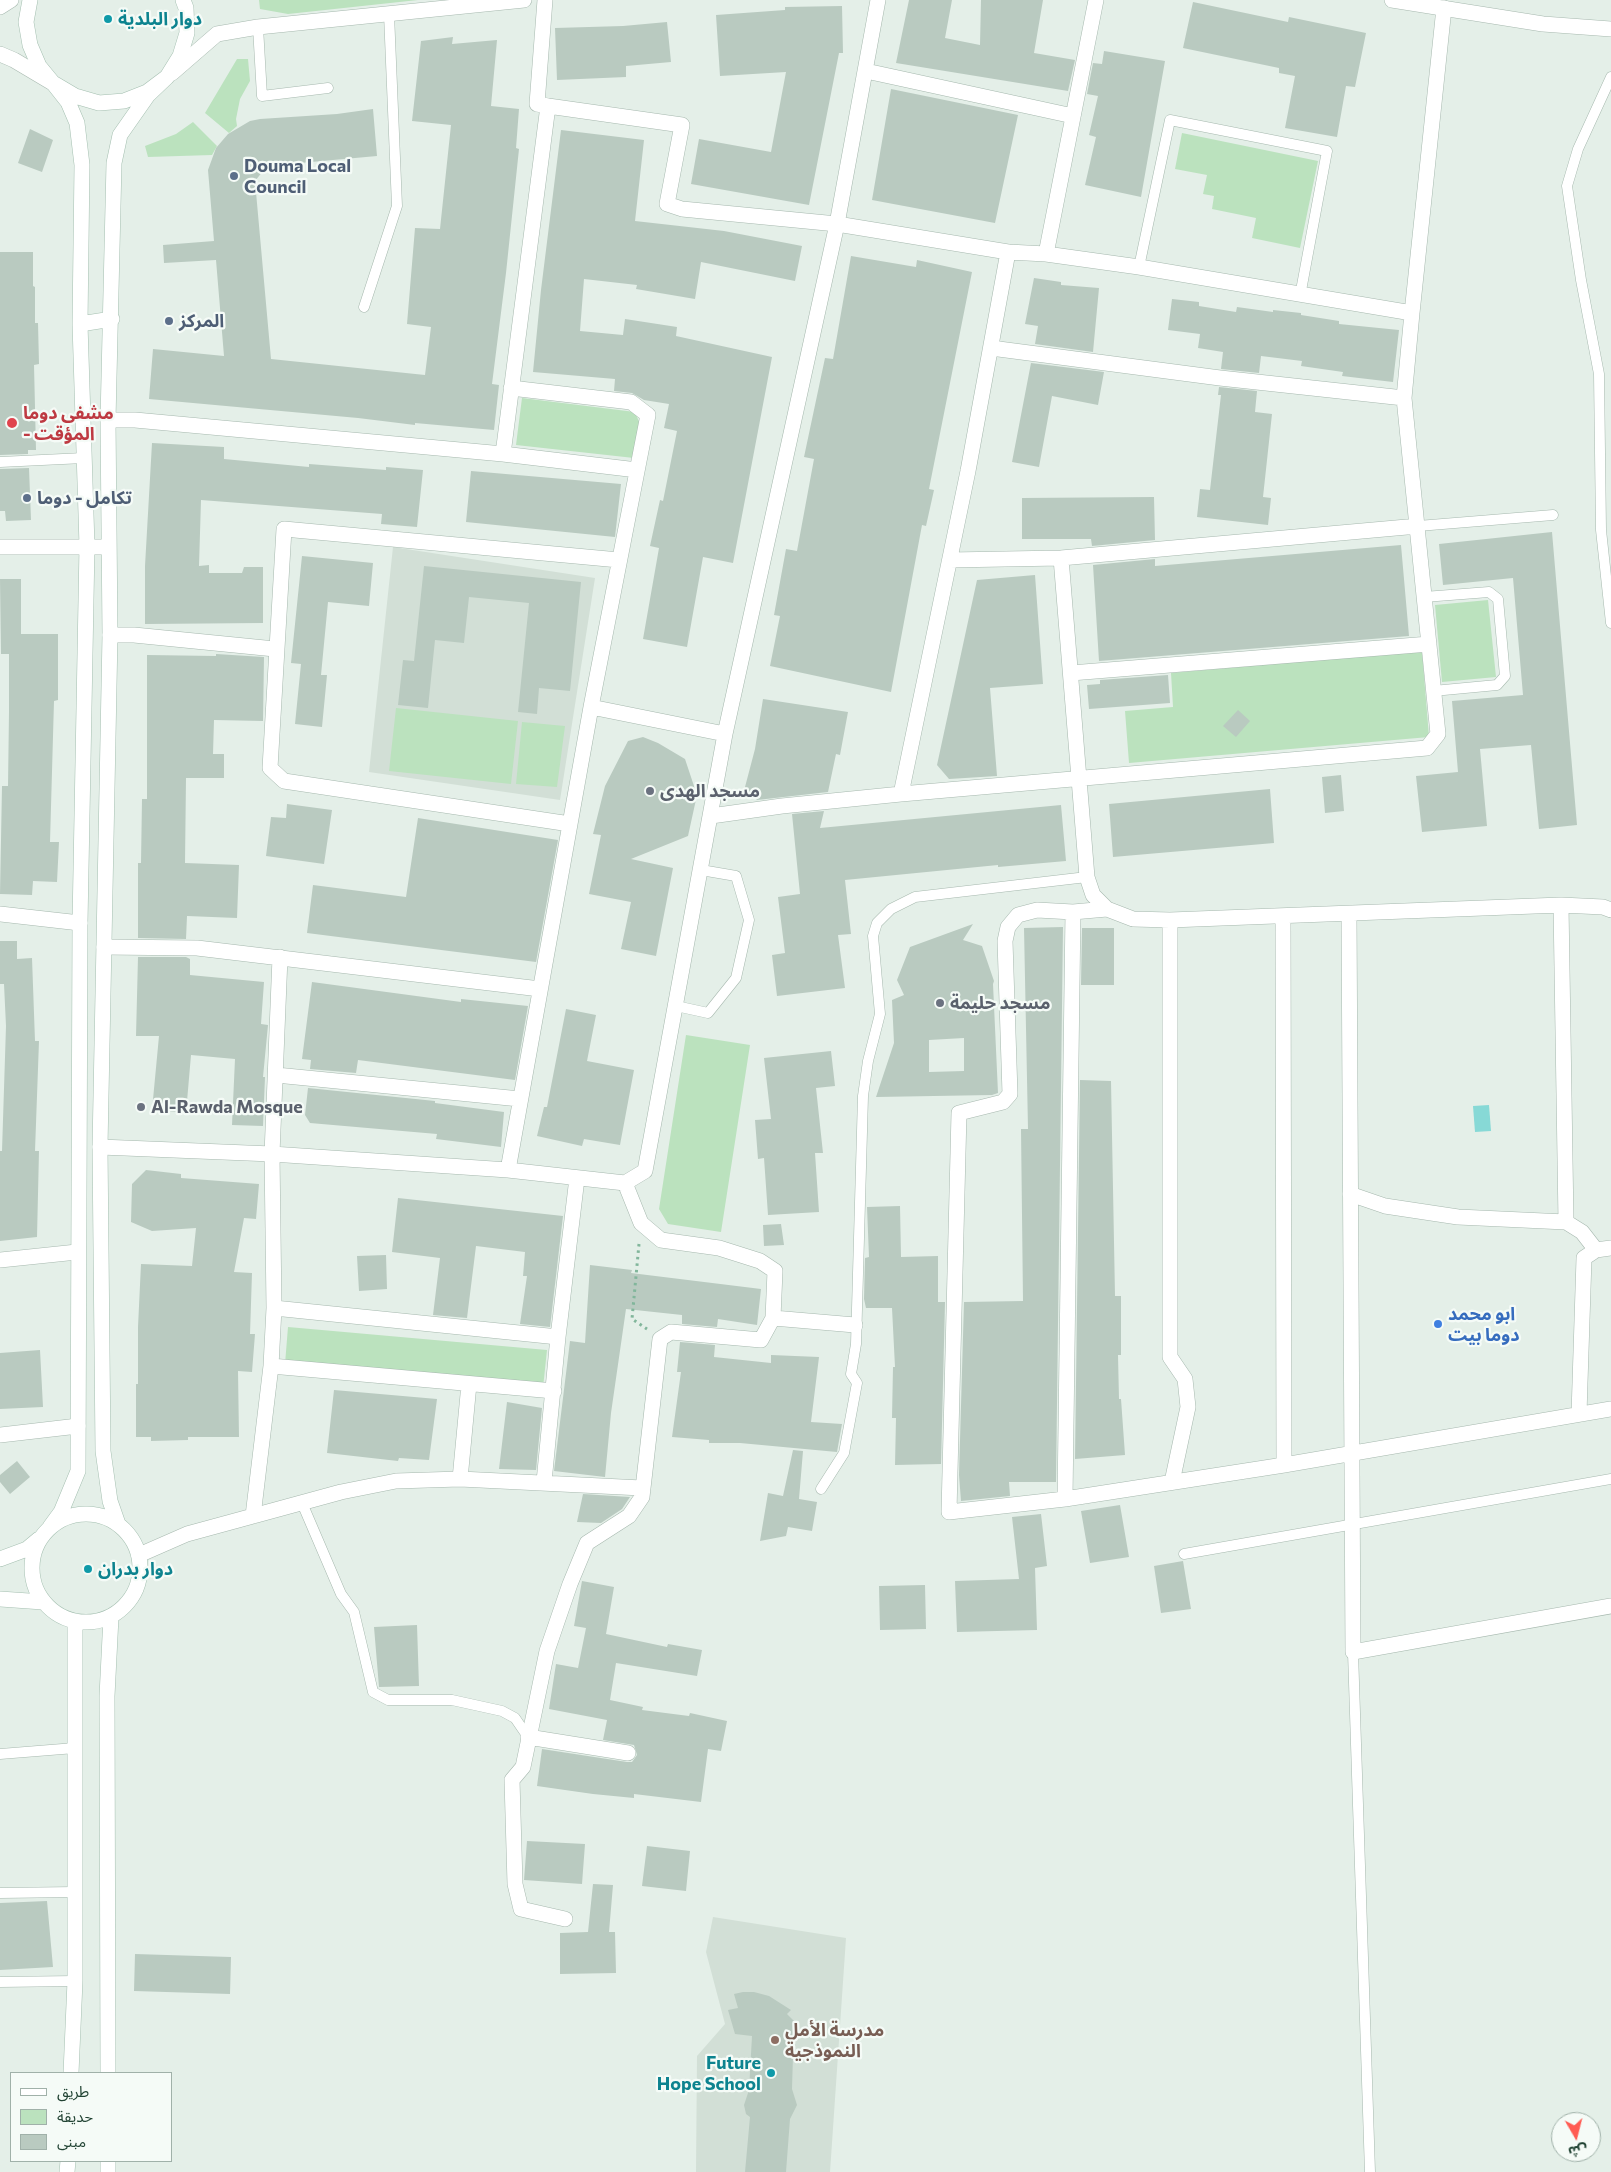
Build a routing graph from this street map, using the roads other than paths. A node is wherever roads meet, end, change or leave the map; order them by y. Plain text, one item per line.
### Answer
1 (12, 0) edge
2 (30, 0) edge
3 (183, 0) edge
4 (524, 0) edge
5 (545, 0) edge
6 (878, 0) edge
7 (1096, 0) edge
8 (1392, 0) edge
9 (1444, 4) edge
10 (0, 7) edge
11 (389, 14) junction
12 (258, 28) junction
13 (1611, 29) edge
14 (0, 54) edge
15 (866, 71) junction
16 (167, 77) junction
17 (1611, 78) edge
18 (54, 83) junction
19 (328, 88) dead end
20 (548, 106) junction
21 (1073, 116) junction
22 (837, 224) junction
23 (1008, 252) junction
24 (1046, 254) junction
25 (1139, 266) junction
26 (1300, 296) junction
27 (364, 307) dead end
28 (1412, 313) junction
29 (112, 319) junction
30 (80, 324) junction
31 (991, 348) junction
32 (511, 388) junction
33 (1404, 398) junction
34 (108, 420) junction
35 (503, 454) junction
36 (84, 458) junction
37 (0, 462) edge
38 (637, 470) junction
39 (1553, 515) dead end
40 (1418, 526) junction
41 (87, 546) junction
42 (0, 547) edge
43 (108, 547) junction
44 (1062, 558) junction
45 (619, 560) junction
46 (950, 560) junction
47 (1424, 597) junction
48 (1611, 623) edge
49 (110, 636) junction
50 (1429, 644) junction
51 (276, 649) junction
52 (1071, 673) junction
53 (1433, 691) junction
54 (592, 706) junction
55 (725, 734) junction
56 (1079, 779) junction
57 (901, 794) junction
58 (711, 816) junction
59 (570, 824) junction
60 (701, 870) junction
61 (1087, 877) junction
62 (1561, 905) junction
63 (1107, 909) junction
64 (1611, 910) edge
65 (1073, 912) junction
66 (0, 914) edge
67 (1349, 914) junction
68 (1283, 916) junction
69 (1170, 920) junction
70 (80, 923) junction
71 (104, 954) junction
72 (280, 956) junction
73 (80, 960) junction
74 (540, 989) junction
75 (676, 1006) junction
76 (276, 1075) junction
77 (520, 1099) junction
78 (100, 1147) junction
79 (272, 1154) junction
80 (508, 1170) junction
81 (578, 1178) junction
82 (624, 1183) junction
83 (1350, 1194) junction
84 (1566, 1222) junction
85 (1604, 1249) edge
86 (77, 1252) junction
87 (0, 1260) edge
88 (274, 1308) junction
89 (773, 1318) junction
90 (855, 1325) junction
91 (558, 1337) junction
92 (271, 1366) junction
93 (470, 1384) junction
94 (554, 1392) junction
95 (1611, 1408) edge
96 (1580, 1414) junction
97 (78, 1426) junction
98 (0, 1435) edge
99 (1352, 1452) junction
100 (1284, 1465) junction
101 (460, 1479) junction
102 (1611, 1479) edge
103 (544, 1482) junction
104 (1172, 1482) junction
105 (642, 1488) junction
106 (821, 1488) dead end
107 (1066, 1499) junction
108 (302, 1502) junction
109 (253, 1516) junction
110 (118, 1524) junction
111 (1353, 1526) junction
112 (46, 1532) junction
113 (1184, 1554) dead end
114 (139, 1555) junction
115 (0, 1558) edge
116 (0, 1598) edge
117 (43, 1602) junction
118 (1611, 1606) edge
119 (110, 1617) junction
120 (75, 1621) junction
121 (1353, 1652) junction
122 (528, 1737) junction
123 (74, 1748) junction
124 (628, 1753) dead end
125 (0, 1754) edge
126 (75, 1892) junction
127 (0, 1893) edge
128 (564, 1919) dead end
129 (75, 1981) junction
130 (0, 1982) edge
131 (71, 2072) edge
132 (108, 2072) edge
133 (1370, 2172) edge

1 - 10 street
2 - 18 street
3 - 16 street
4 - 11 street
5 - 20 street
6 - 15 street
7 - 21 street
8 - 9 street
9 - 13 street
9 - 28 street
11 - 12 street
11 - 27 lane
12 - 16 street
12 - 19 lane
14 - 18 street
15 - 21 street
15 - 22 street
16 - 18 street
16 - 29 street
17 - 48 lane
18 - 30 street
20 - 22 street
20 - 32 street
21 - 24 street
22 - 23 street
22 - 55 street
23 - 24 street
23 - 31 street
24 - 25 street
25 - 26 street
25 - 26 lane
26 - 28 street
28 - 33 street
29 - 30 street
29 - 34 street
30 - 36 street
31 - 33 street
31 - 46 street
32 - 35 street
32 - 38 street
33 - 40 street
34 - 35 street
34 - 43 street
35 - 38 street
36 - 37 lane
36 - 41 street
38 - 45 street
39 - 40 lane
40 - 44 street
40 - 47 street
41 - 42 street
41 - 43 street
41 - 70 street
43 - 49 street
44 - 46 street
44 - 52 street
45 - 51 street
45 - 54 street
46 - 57 street
47 - 50 street
47 - 53 lane
49 - 51 street
49 - 71 street
50 - 52 street
50 - 53 street
51 - 59 street
52 - 56 street
53 - 56 street
54 - 55 street
54 - 59 street
55 - 58 street
56 - 57 street
56 - 61 street
57 - 58 street
58 - 60 street
59 - 74 street
60 - 75 street
60 - 75 lane
61 - 63 street
61 - 90 lane
62 - 64 street
62 - 67 street
62 - 84 street
63 - 65 street
63 - 69 street
65 - 107 street
65 - 107 street
66 - 70 street
67 - 68 street
67 - 83 street
68 - 69 street
68 - 100 street
69 - 104 street
70 - 73 street
71 - 72 street
71 - 73 street
71 - 78 street
72 - 74 street
72 - 76 street
73 - 86 street
74 - 77 street
75 - 82 street
76 - 77 street
76 - 79 street
77 - 80 street
78 - 79 street
78 - 110 street
79 - 80 street
79 - 88 street
80 - 81 street
81 - 82 street
81 - 91 street
82 - 89 street
83 - 84 street
83 - 99 street
84 - 85 street
85 - 96 street
86 - 87 street
86 - 97 street
88 - 91 street
88 - 92 street
89 - 90 street
89 - 105 street
90 - 106 lane
91 - 94 street
92 - 93 street
92 - 109 street
93 - 94 street
93 - 101 street
94 - 103 street
95 - 96 street
96 - 99 street
97 - 98 street
97 - 112 street
99 - 100 street
99 - 111 street
100 - 104 street
101 - 103 street
101 - 108 street
102 - 111 lane
103 - 105 street
104 - 107 street
105 - 122 street
108 - 109 street
108 - 122 lane
109 - 114 street
110 - 112 street
110 - 114 street
111 - 113 lane
111 - 121 street
112 - 115 street
112 - 117 street
114 - 119 street
116 - 117 street
117 - 120 street
118 - 121 street
119 - 120 street
119 - 132 street
120 - 123 street
121 - 133 lane
122 - 124 street
122 - 128 street
123 - 125 lane
123 - 126 street
126 - 127 lane
126 - 129 street
129 - 130 lane
129 - 131 street

